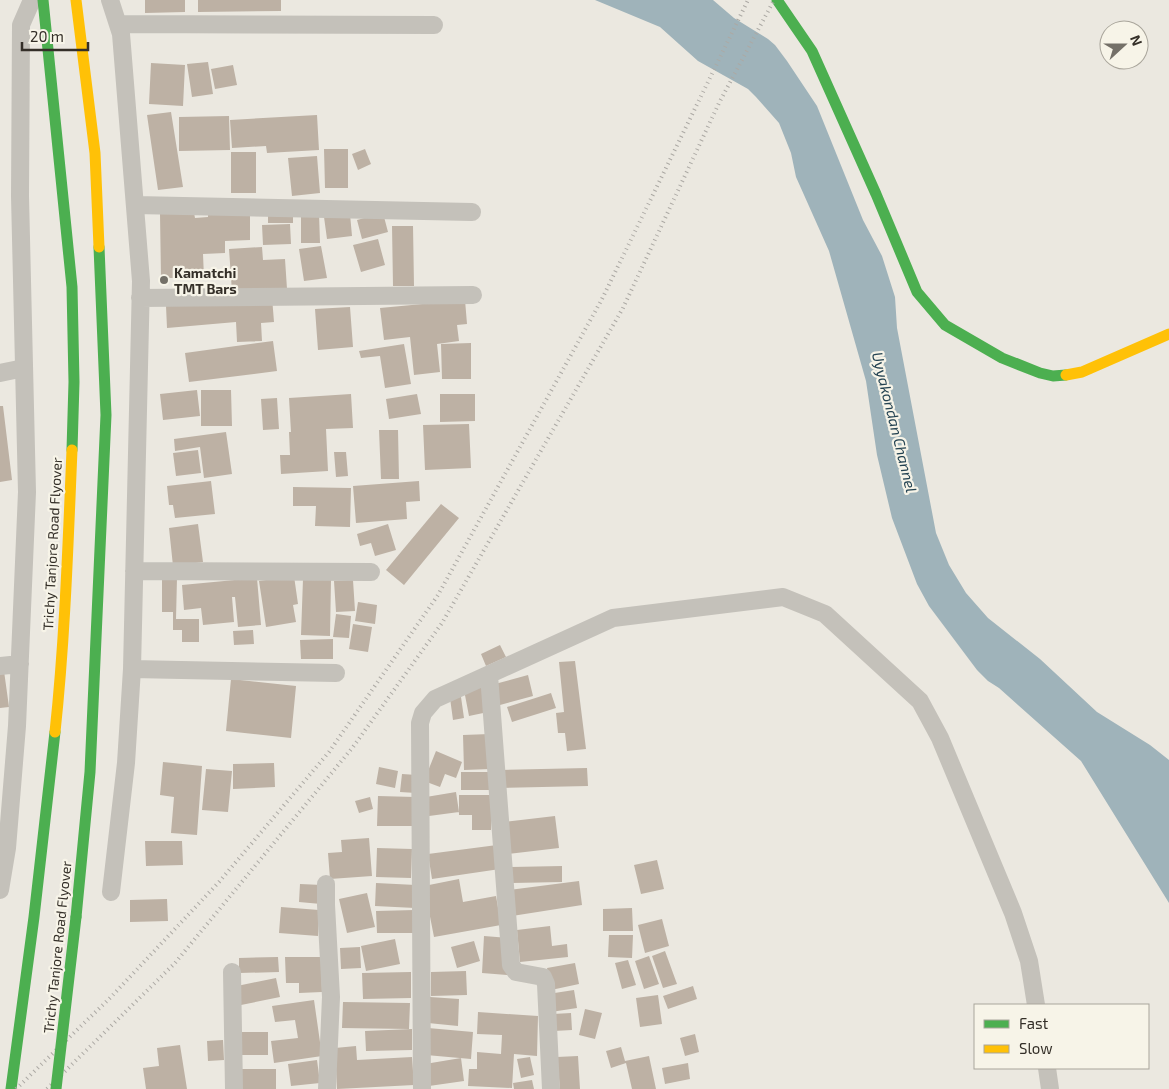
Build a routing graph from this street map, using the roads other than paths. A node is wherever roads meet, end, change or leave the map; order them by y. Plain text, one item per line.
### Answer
1 (32, 0) edge
2 (43, 0) edge
3 (76, 0) edge
4 (110, 0) edge
5 (777, 0) edge
6 (118, 24) junction
7 (434, 25) dead end
8 (134, 205) junction
9 (472, 212) dead end
10 (473, 294) dead end
11 (140, 298) junction
12 (1169, 334) edge
13 (24, 368) junction
14 (0, 373) edge
15 (134, 571) junction
16 (371, 572) dead end
17 (20, 664) junction
18 (0, 666) edge
19 (132, 669) junction
20 (336, 673) dead end
21 (489, 675) junction
22 (7, 760) edge
23 (3, 849) edge
24 (326, 884) dead end
25 (0, 890) edge
26 (111, 892) dead end
27 (232, 972) dead end
28 (1036, 1004) edge
29 (1047, 1069) edge
30 (11, 1089) edge
31 (56, 1089) edge
32 (234, 1089) edge
33 (327, 1089) edge
34 (422, 1089) edge
35 (551, 1089) edge
36 (1050, 1089) edge

1 - 13 street
2 - 30 main road, Trichy Tanjore Road Flyover
3 - 31 main road, Trichy Tanjore Road Flyover, bridge
4 - 6 street
5 - 12 main road
6 - 7 street
6 - 8 street
8 - 9 street
8 - 11 street
10 - 11 street
11 - 15 street
13 - 14 street
13 - 17 street
15 - 16 street
15 - 19 street
17 - 18 street
17 - 22 street
19 - 20 street
19 - 26 street
21 - 28 street
21 - 34 street
21 - 35 street
22 - 23 street
23 - 25 street
24 - 33 street
27 - 32 street
29 - 36 street

